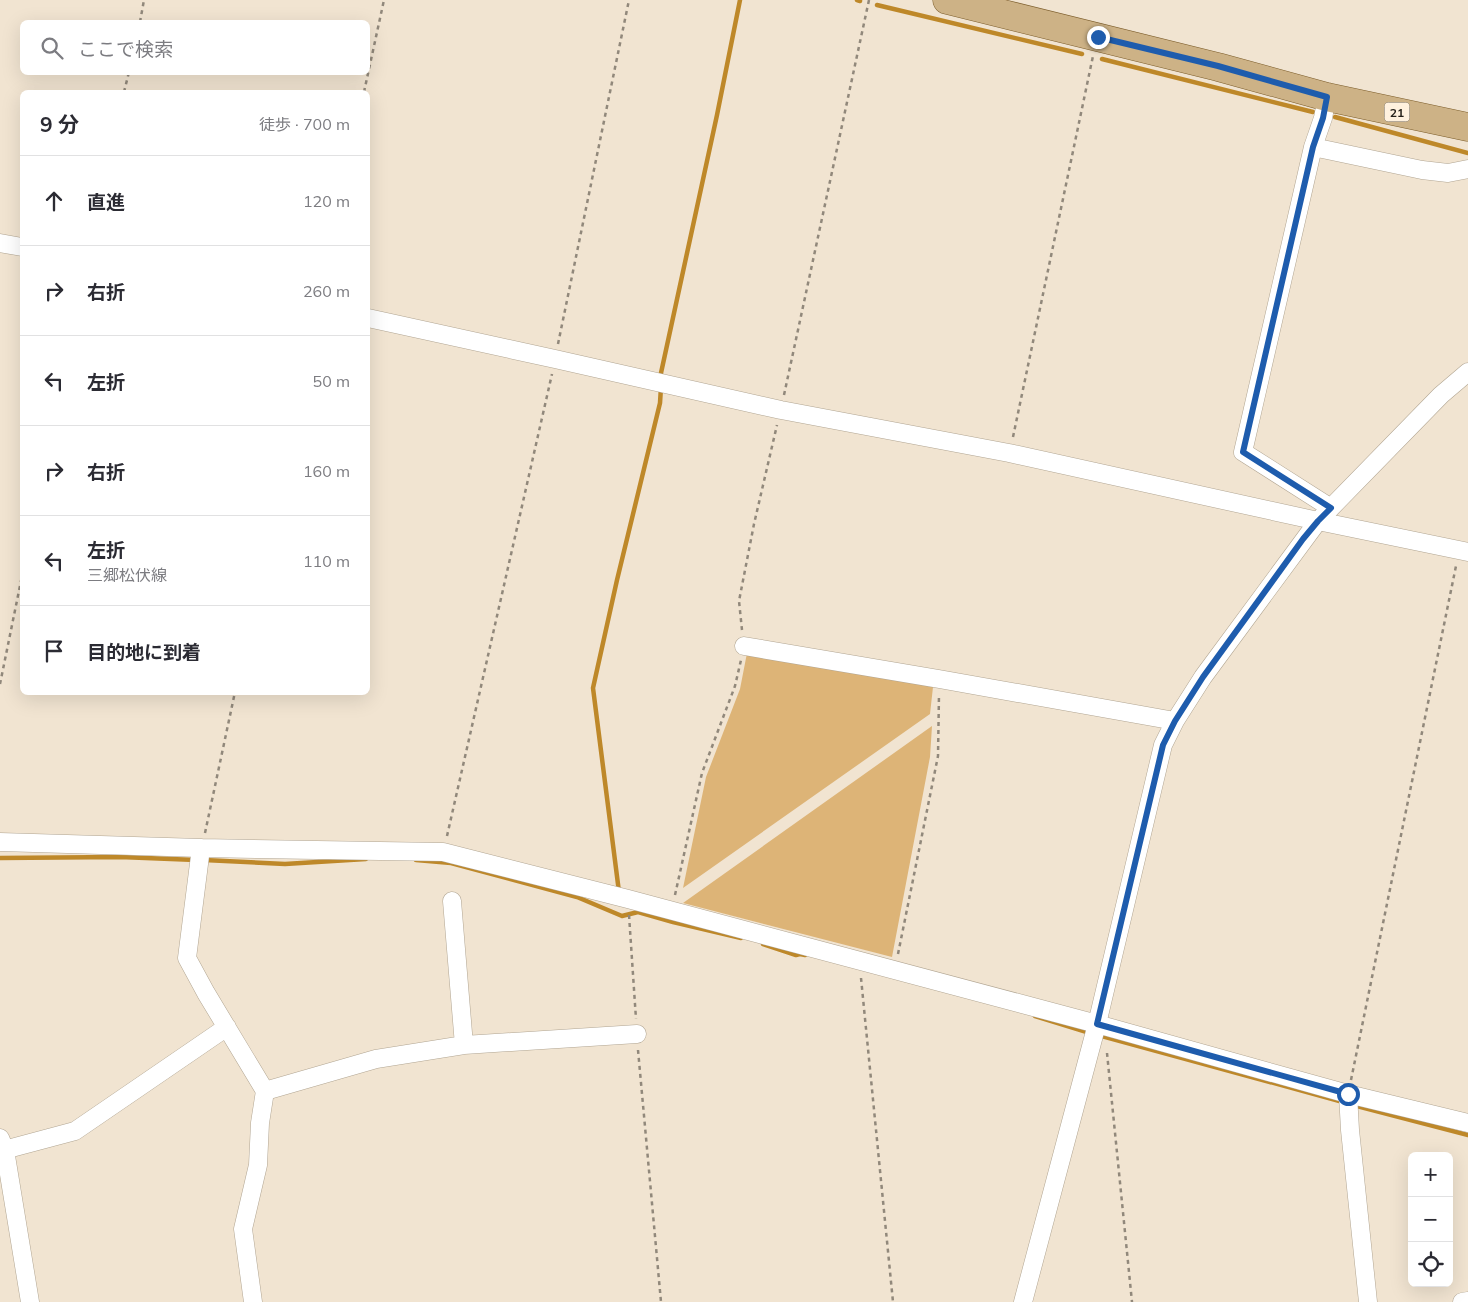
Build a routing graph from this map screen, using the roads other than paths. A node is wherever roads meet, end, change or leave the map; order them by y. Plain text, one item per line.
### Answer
1 (947, 0) edge
2 (1327, 97) junction
3 (1468, 126) edge
4 (1313, 147) junction
5 (1468, 169) edge
6 (0, 243) edge
7 (20, 248) edge
8 (370, 318) edge
9 (1468, 372) edge
10 (1331, 508) junction
11 (1318, 521) junction
12 (1464, 551) edge
13 (744, 646) road end
14 (1175, 721) junction
15 (0, 842) edge
16 (201, 848) junction
17 (452, 901) dead end
18 (1097, 1024) junction
19 (227, 1027) junction
20 (637, 1034) road end
21 (464, 1045) junction
22 (265, 1091) junction
23 (1348, 1094) junction
24 (1468, 1123) edge
25 (2, 1146) edge
26 (1468, 1301) edge
27 (30, 1302) edge
28 (253, 1302) edge
29 (1023, 1302) edge
30 (1368, 1302) edge
31 (1462, 1302) edge

1 - 2 main road, 21
2 - 3 main road, 21
2 - 4 street
4 - 5 street
4 - 10 street
6 - 7 street
8 - 11 street
9 - 10 street
10 - 11 street
11 - 12 street
11 - 14 street
13 - 14 street
14 - 18 street
15 - 16 street
16 - 18 street
16 - 19 street
17 - 21 street
18 - 23 street
18 - 29 street
19 - 22 street
19 - 25 street
20 - 21 street
21 - 22 street
22 - 28 street
23 - 24 street
23 - 30 street
25 - 27 street
26 - 31 street

